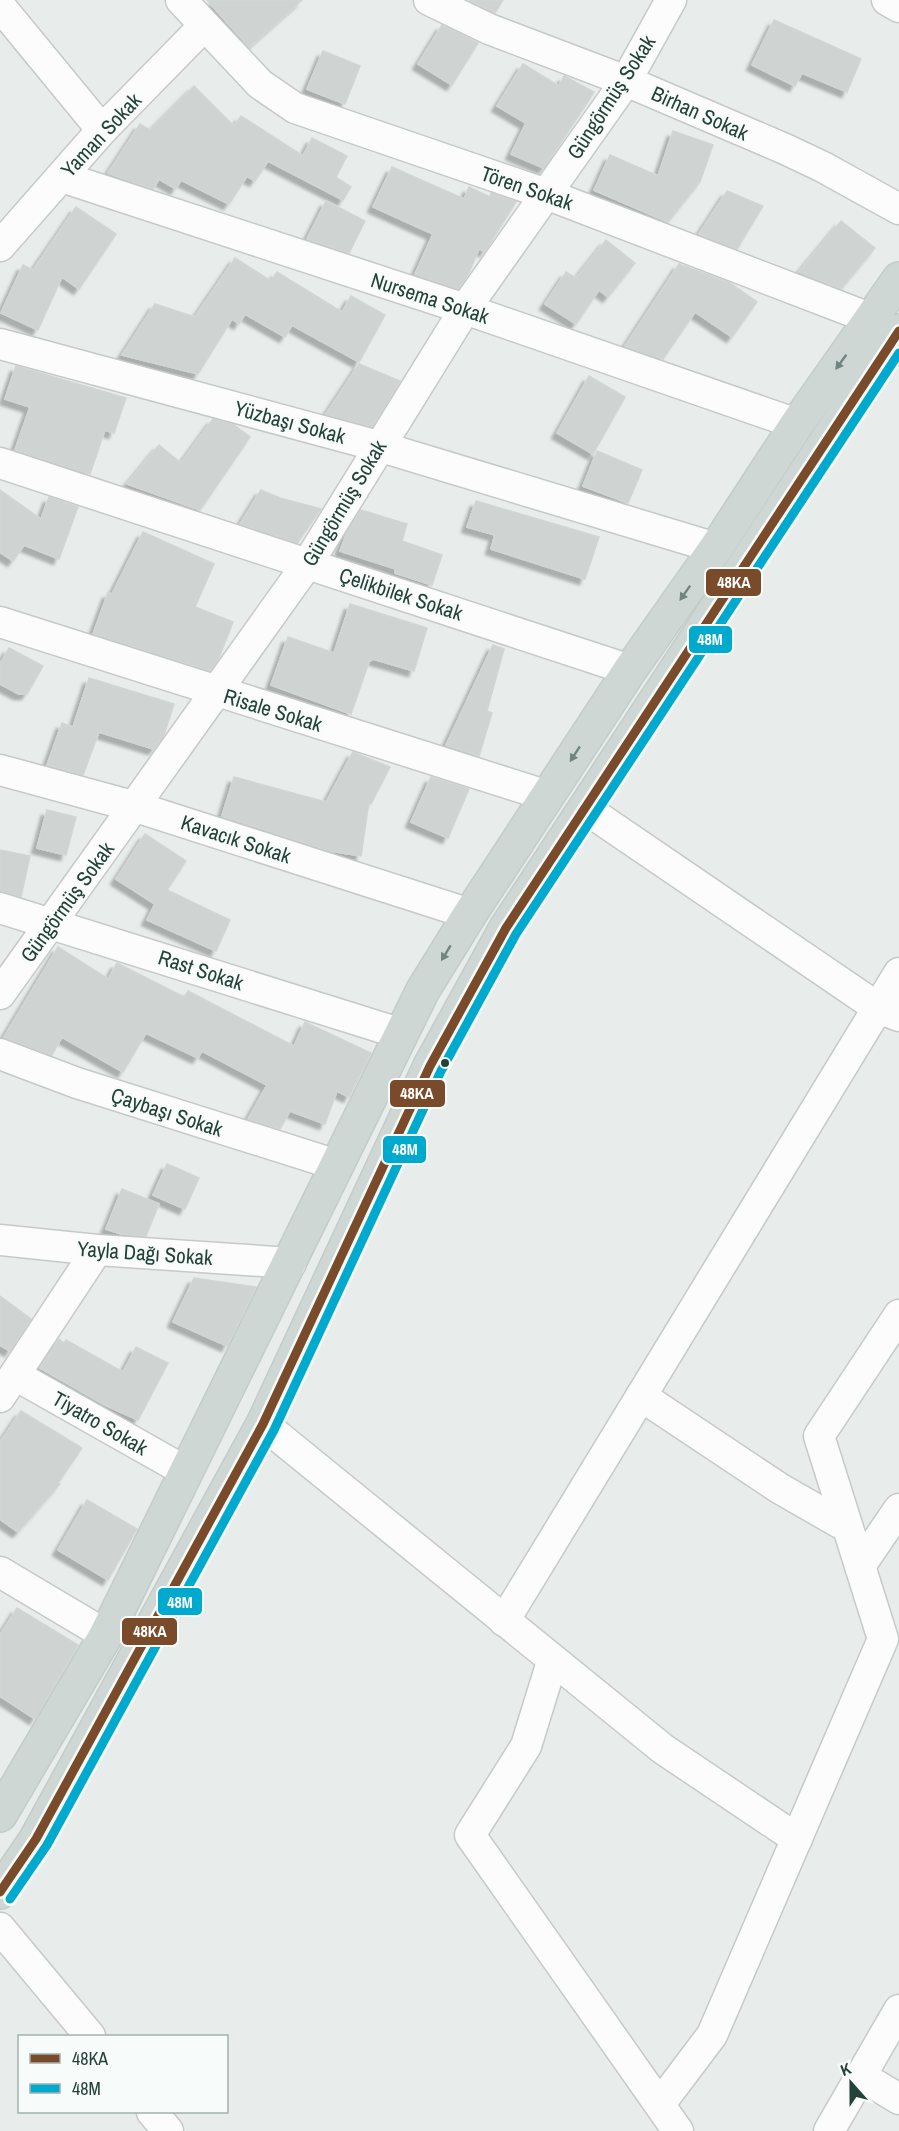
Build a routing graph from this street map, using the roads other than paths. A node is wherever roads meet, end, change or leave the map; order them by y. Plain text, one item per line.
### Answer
1 (181, 0) edge
2 (429, 0) edge
3 (671, 0) edge
4 (887, 0) edge
5 (0, 6) edge
6 (899, 7) edge
7 (204, 26) junction
8 (626, 81) junction
9 (102, 130) junction
10 (62, 177) junction
11 (546, 194) junction
12 (899, 208) edge
13 (3, 237) edge
14 (899, 279) edge
15 (465, 309) junction
16 (886, 325) edge
17 (0, 344) edge
18 (797, 424) junction
19 (378, 446) junction
20 (0, 463) edge
21 (716, 548) junction
22 (308, 563) junction
23 (0, 622) edge
24 (630, 670) junction
25 (218, 692) junction
26 (0, 770) edge
27 (548, 796) junction
28 (136, 807) junction
29 (586, 809) junction
30 (0, 908) edge
31 (470, 914) junction
32 (52, 923) junction
33 (899, 973) edge
34 (0, 994) edge
35 (888, 1012) edge
36 (402, 1034) junction
37 (0, 1054) edge
38 (337, 1165) junction
39 (2, 1244) edge
40 (97, 1250) junction
41 (291, 1263) junction
42 (899, 1315) edge
43 (7, 1386) edge
44 (641, 1396) junction
45 (263, 1424) junction
46 (185, 1472) junction
47 (899, 1509) edge
48 (848, 1527) junction
49 (860, 1566) junction
50 (0, 1572) edge
51 (504, 1622) junction
52 (106, 1635) junction
53 (891, 1644) edge
54 (552, 1662) junction
55 (2, 1808) edge
56 (797, 1839) junction
57 (0, 1892) edge
58 (0, 1929) edge
59 (899, 2010) edge
60 (88, 2035) edge
61 (861, 2076) junction
62 (899, 2099) edge
63 (660, 2104) junction
64 (678, 2131) edge
65 (830, 2131) edge

1 - 7 street, Tören Sokak
2 - 8 street, Birhan Sokak
3 - 8 street, Güngörmüş Sokak
4 - 6 street
5 - 9 street
7 - 9 street, Yaman Sokak
7 - 11 street, Tören Sokak
8 - 11 street, Güngörmüş Sokak
8 - 12 street, Birhan Sokak
9 - 10 street, Yaman Sokak
10 - 13 street, Yaman Sokak
10 - 15 street, Nursema Sokak
11 - 15 street, Güngörmüş Sokak
11 - 16 street, Tören Sokak
14 - 16 main road
15 - 18 street, Nursema Sokak
15 - 19 street, Güngörmüş Sokak
16 -> 18 main road
16 - 29 main road
17 - 19 street, Yüzbaşı Sokak
18 - 21 main road
19 - 21 street, Yüzbaşı Sokak
19 - 22 street, Güngörmüş Sokak
20 - 22 street, Çelikbilek Sokak
21 -> 24 main road
22 - 24 street, Çelikbilek Sokak
22 - 25 street, Güngörmüş Sokak
23 - 25 street, Risale Sokak
24 -> 27 main road
25 - 27 street, Risale Sokak
25 - 28 street, Güngörmüş Sokak
26 - 28 street, Kavacık Sokak
27 - 31 main road
28 - 31 street, Kavacık Sokak
28 - 32 street, Güngörmüş Sokak
29 - 35 street
29 - 45 main road
30 - 32 street, Rast Sokak
31 -> 36 main road
32 - 34 street, Güngörmüş Sokak
32 - 36 street, Rast Sokak
33 - 35 street
35 - 44 street
36 - 38 main road
37 - 38 street, Çaybaşı Sokak
38 - 41 main road
39 - 40 street, Yayla Dağı Sokak
40 - 41 street, Yayla Dağı Sokak
40 - 43 street
41 - 46 main road
42 - 48 street
43 - 46 street, Tiyatro Sokak
44 - 48 street
44 - 51 street
45 - 51 street
45 - 57 main road
46 - 52 main road
47 - 49 street
48 - 49 street
49 - 53 street
50 - 52 street
51 - 54 street
52 - 55 main road
53 - 56 street
54 - 56 street
54 - 63 street
56 - 63 street
58 - 60 street
59 - 61 street
61 - 62 street
61 - 65 street
63 - 64 street

